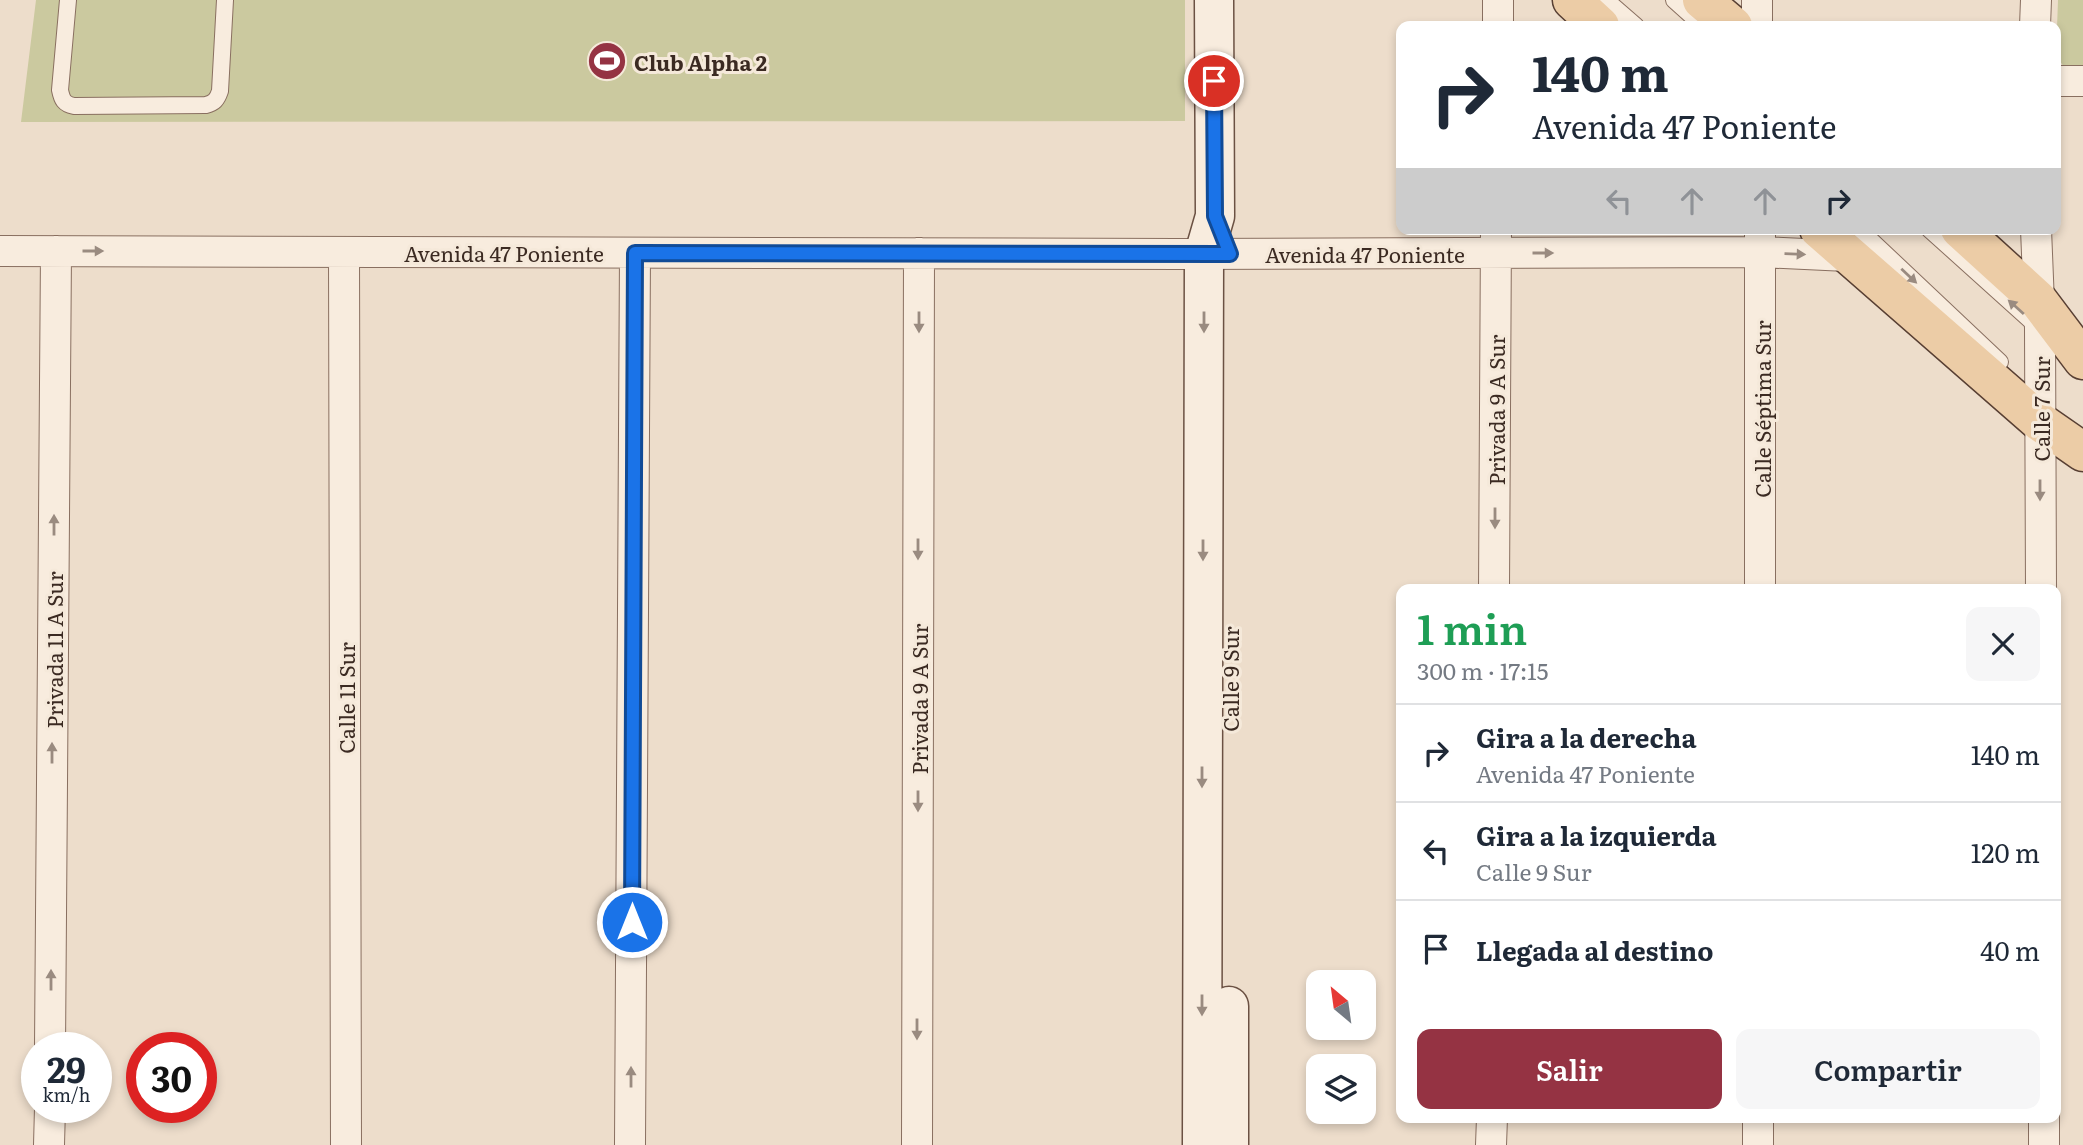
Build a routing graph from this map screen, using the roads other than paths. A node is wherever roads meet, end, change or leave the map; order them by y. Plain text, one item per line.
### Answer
1 (68, 0) edge
2 (225, 0) edge
3 (1214, 0) edge
4 (1498, 0) edge
5 (1572, 0) edge
6 (1606, 0) edge
7 (1674, 0) edge
8 (1702, 0) edge
9 (1757, 0) edge
10 (2036, 0) edge
11 (1497, 21) edge
12 (1595, 21) edge
13 (1630, 21) edge
14 (1697, 21) edge
15 (1727, 21) edge
16 (1758, 21) edge
17 (2035, 21) edge
18 (2061, 81) edge
19 (2083, 81) edge
20 (1835, 235) edge
21 (1937, 235) edge
22 (1966, 235) edge
23 (2036, 235) edge
24 (1496, 241) edge
25 (1761, 241) edge
26 (1853, 242) edge
27 (0, 251) edge
28 (56, 251) junction
29 (344, 252) junction
30 (635, 253) junction
31 (919, 253) junction
32 (1217, 254) junction
33 (2038, 314) junction
34 (2083, 339) edge
35 (2083, 360) edge
36 (2083, 371) edge
37 (2027, 394) junction
38 (2083, 435) edge
39 (2083, 452) edge
40 (2083, 462) edge
41 (1494, 584) edge
42 (1760, 584) edge
43 (2041, 584) edge
44 (50, 1032) edge
45 (50, 1123) edge
46 (1492, 1123) edge
47 (1758, 1123) edge
48 (2044, 1123) edge
49 (49, 1145) edge
50 (346, 1145) edge
51 (630, 1145) edge
52 (917, 1145) edge
53 (1202, 1145) edge
54 (1229, 1145) edge
55 (1491, 1145) edge
56 (1758, 1145) edge
57 (2044, 1145) edge

1 - 2 lane
3 - 32 street, Calle 9 Sur
4 - 11 street
5 - 12 main road
6 - 13 lane
7 - 14 lane
8 - 15 main road
9 - 16 street
10 - 17 street
18 - 19 street
20 - 26 main road
33 -> 21 lane
22 - 33 main road
23 - 33 street, Calle 7 Sur
24 -> 25 street, Avenida 47 Poniente
24 - 32 street, Avenida 47 Poniente
24 -> 41 street, Privada 9 A Sur
25 -> 26 street, Avenida 47 Poniente
25 - 42 street, Calle Séptima Sur
26 - 37 main road
26 -> 37 lane
27 - 28 street, Avenida 47 Poniente
28 -> 29 street, Avenida 47 Poniente
44 -> 28 street, Privada 11 A Sur
29 - 30 street, Avenida 47 Poniente
29 - 50 street, Calle 11 Sur
30 - 31 street, Avenida 47 Poniente
51 -> 30 street
31 - 32 street, Avenida 47 Poniente
31 -> 52 street, Privada 9 A Sur
32 -> 53 street, Calle 9 Sur
32 - 54 street, Calle 9 Sur
33 - 34 street
33 - 35 main road
33 - 36 lane
33 - 37 street, Calle 7 Sur
37 - 38 lane
37 - 39 main road
37 - 40 street
37 -> 43 street, Calle 7 Sur
45 - 49 street
46 - 55 street
47 - 56 street
48 - 57 street

